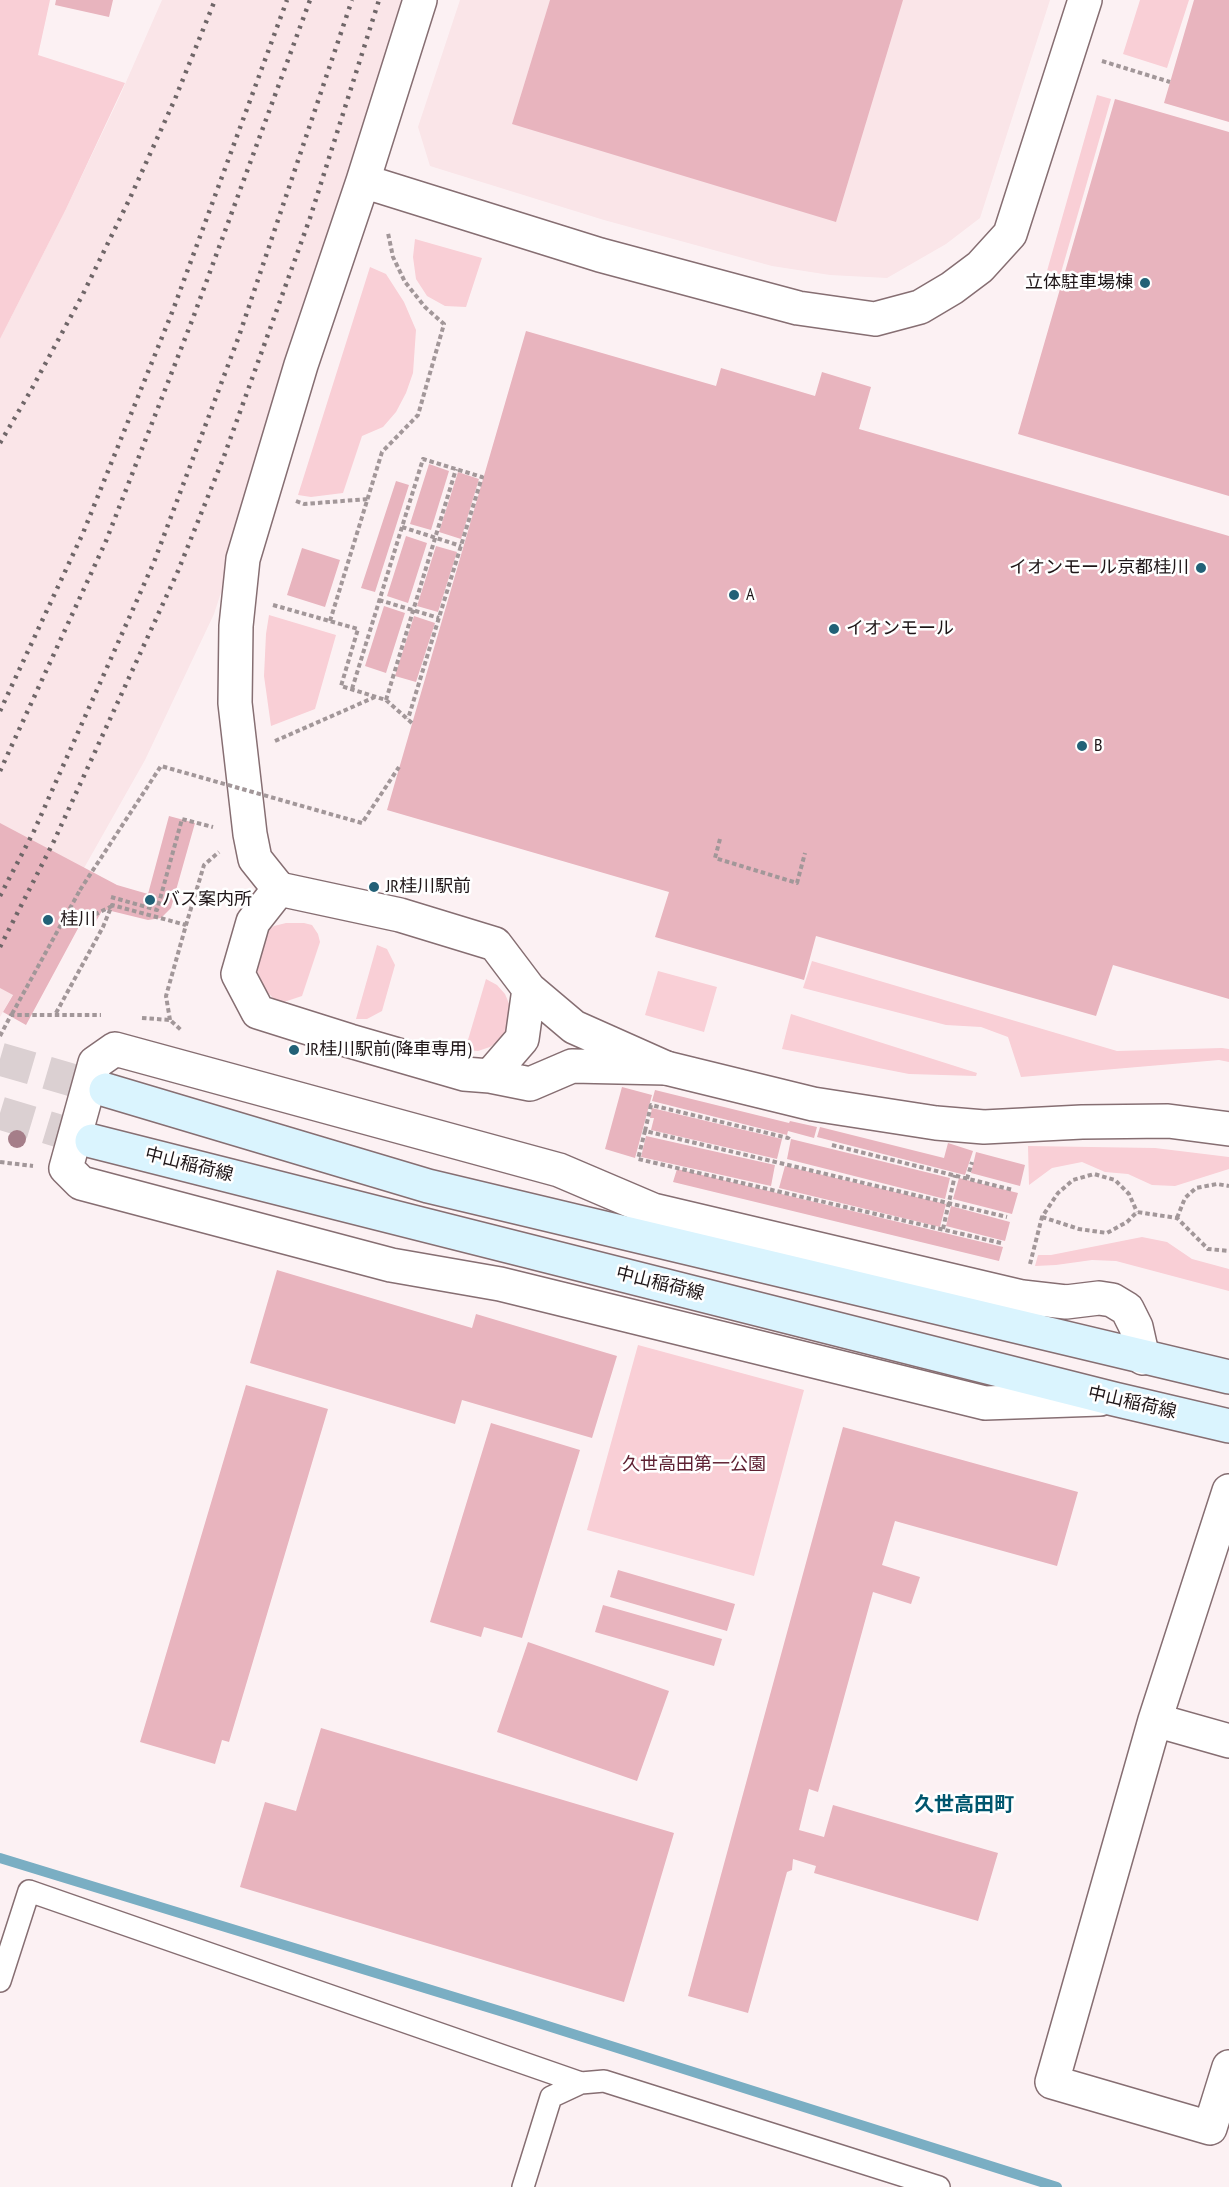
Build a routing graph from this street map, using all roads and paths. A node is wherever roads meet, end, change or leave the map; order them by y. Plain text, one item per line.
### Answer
1 (420, 0) edge
2 (1085, 0) edge
3 (1068, 52) junction
4 (1170, 82) dead end
5 (363, 181) junction
6 (388, 233) dead end
7 (456, 469) junction
8 (368, 499) junction
9 (294, 501) dead end
10 (402, 527) junction
11 (435, 538) junction
12 (461, 546) junction
13 (379, 600) junction
14 (268, 603) dead end
15 (413, 610) junction
16 (439, 618) junction
17 (330, 621) junction
18 (351, 689) junction
19 (376, 697) junction
20 (386, 700) junction
21 (408, 719) junction
22 (412, 723) dead end
23 (269, 743) dead end
24 (399, 767) dead end
25 (224, 829) dead end
26 (720, 839) dead end
27 (226, 845) dead end
28 (805, 853) dead end
29 (279, 889) junction
30 (111, 897) dead end
31 (112, 905) junction
32 (88, 918) dead end
33 (186, 925) junction
34 (528, 989) junction
35 (56, 1014) dead end
36 (11, 1015) dead end
37 (170, 1020) dead end
38 (666, 1068) junction
39 (490, 1076) junction
40 (106, 1090) tunnel mouth
41 (1229, 1129) edge
42 (645, 1131) junction
43 (798, 1137) dead end
44 (92, 1141) tunnel mouth
45 (827, 1144) dead end
46 (0, 1162) edge
47 (40, 1167) dead end
48 (955, 1175) junction
49 (1229, 1186) edge
50 (1013, 1190) dead end
51 (949, 1203) junction
52 (1137, 1212) junction
53 (1007, 1216) dead end
54 (1042, 1217) junction
55 (1177, 1218) junction
56 (943, 1229) junction
57 (1001, 1243) dead end
58 (1229, 1251) edge
59 (1022, 1297) junction
60 (1143, 1358) junction
61 (1229, 1377) edge
62 (1114, 1399) junction
63 (1229, 1426) edge
64 (1229, 1491) edge
65 (1155, 1720) junction
66 (1229, 1741) edge
67 (0, 1981) edge
68 (1229, 2067) edge
69 (580, 2083) junction
70 (523, 2187) edge
71 (939, 2187) edge

1 - 5 street
2 - 3 street
3 - 4 path
3 - 5 street
5 - 29 street
6 - 8 path
7 - 10 path
7 - 11 path
7 - 12 path
8 - 9 path
8 - 17 path
10 - 11 path
10 - 13 path
11 - 12 path
11 - 15 path
12 - 16 path
13 - 15 path
13 - 18 path
14 - 17 path
15 - 16 path
15 - 20 path
16 - 21 path
17 - 18 path
18 - 19 path
19 - 20 path
19 - 23 path
20 - 21 path
21 - 22 path
24 - 36 path, bridge
25 - 30 path
26 - 28 path
27 - 33 path
29 - 34 street
29 - 39 street
31 - 32 path
31 - 33 path
31 - 35 path
33 - 37 path
34 - 38 street
34 - 39 street
38 - 39 street
38 - 41 street
40 - 60 main road
42 - 43 path
42 - 51 path
42 - 56 path
44 - 62 main road, 中山稲荷線
45 - 48 path
46 - 47 path
48 - 50 path
48 - 51 path
49 - 55 path
51 - 53 path
51 - 56 path
52 - 54 path
52 - 54 path
52 - 55 path
54 - 59 path
55 - 58 path
56 - 57 path
59 - 60 street
59 - 62 street
60 - 61 main road
62 - 63 main road, 中山稲荷線
64 - 65 street
65 - 66 street
65 - 68 street
67 - 69 lane
69 - 70 lane
69 - 71 lane

